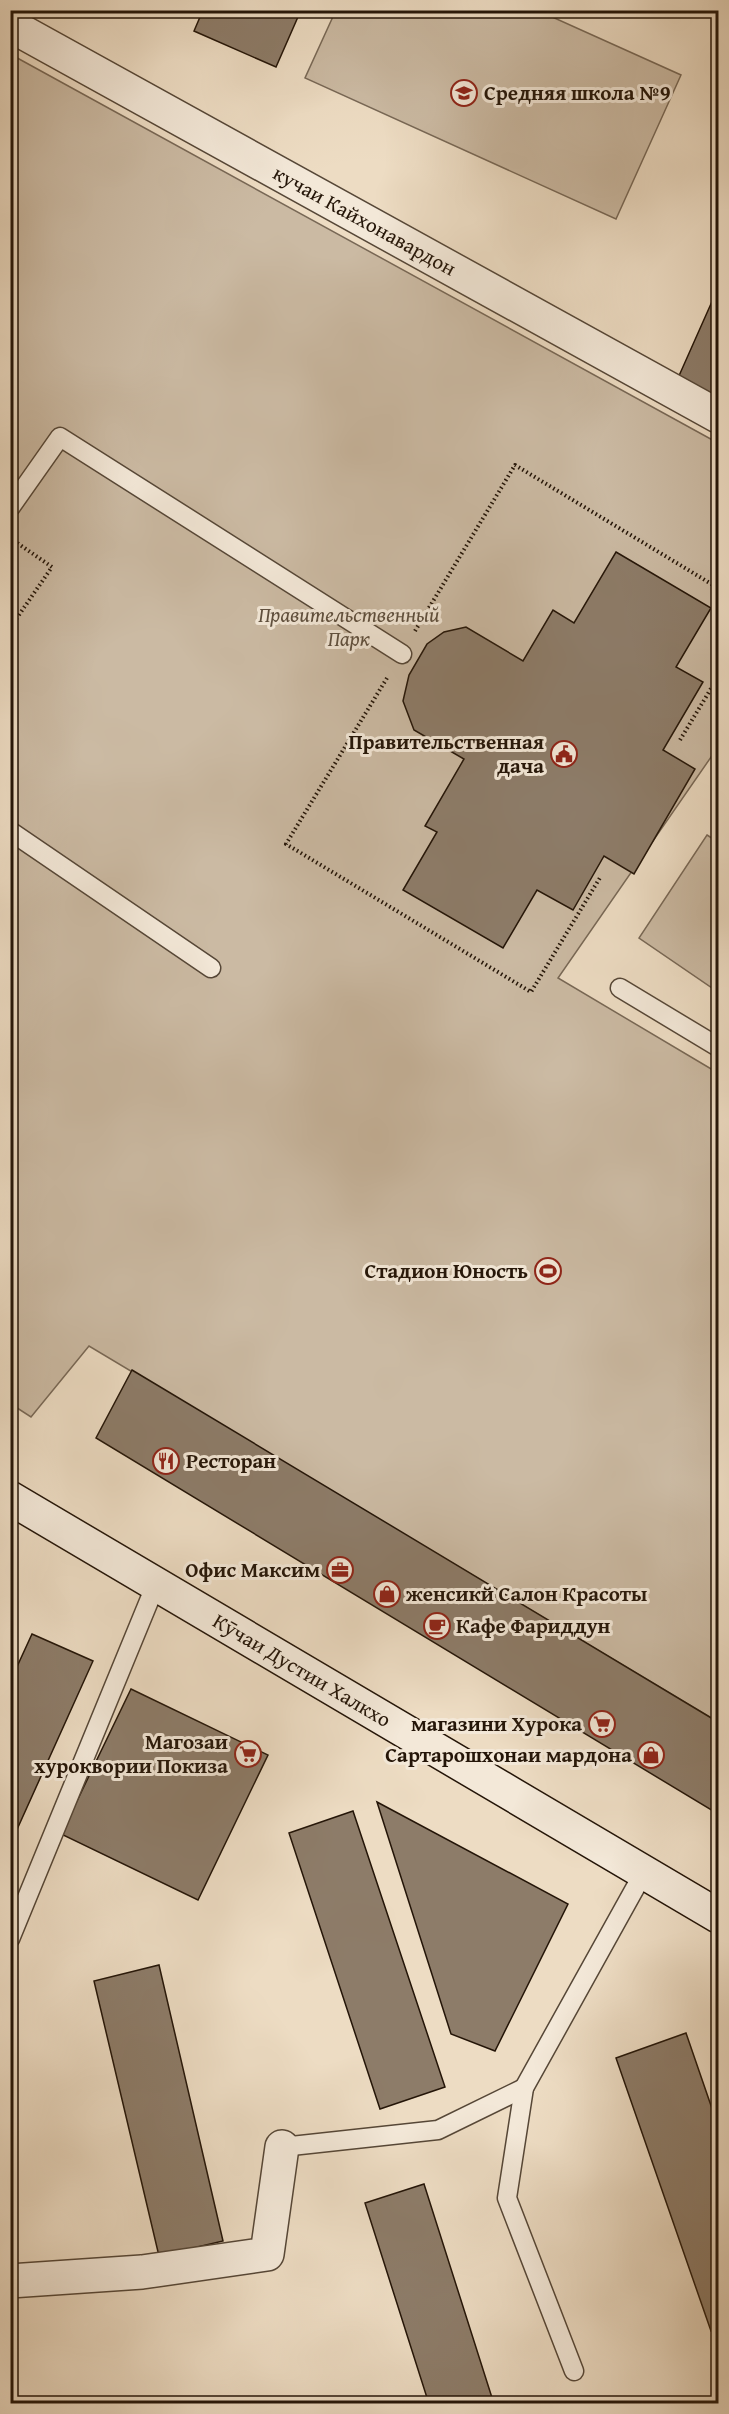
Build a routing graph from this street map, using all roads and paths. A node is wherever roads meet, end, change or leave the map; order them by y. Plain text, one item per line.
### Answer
1 (10, 25) edge
2 (718, 416) edge
3 (10, 508) edge
4 (10, 538) edge
5 (718, 588) edge
6 (10, 628) edge
7 (402, 654) junction
8 (718, 677) edge
9 (680, 740) dead end
10 (10, 831) edge
11 (601, 876) dead end
12 (211, 968) dead end
13 (620, 988) dead end
14 (718, 1047) edge
15 (10, 1498) edge
16 (156, 1584) junction
17 (644, 1872) junction
18 (718, 1916) edge
19 (10, 1939) edge
20 (524, 2088) junction
21 (282, 2147) joint
22 (10, 2281) edge
23 (574, 2371) dead end

1 - 2 street, кучаи Кайхонавардон
3 - 7 lane
4 - 6 path
5 - 7 path
7 - 11 path
8 - 9 path
10 - 12 lane
13 - 14 lane
15 - 16 street, Кӯчаи Дустии Халкхо
16 - 17 street, Кӯчаи Дустии Халкхо
16 - 19 lane
17 - 18 street, Кӯчаи Дустии Халкхо
17 - 20 lane
20 - 21 lane
20 - 23 lane
21 - 22 street

